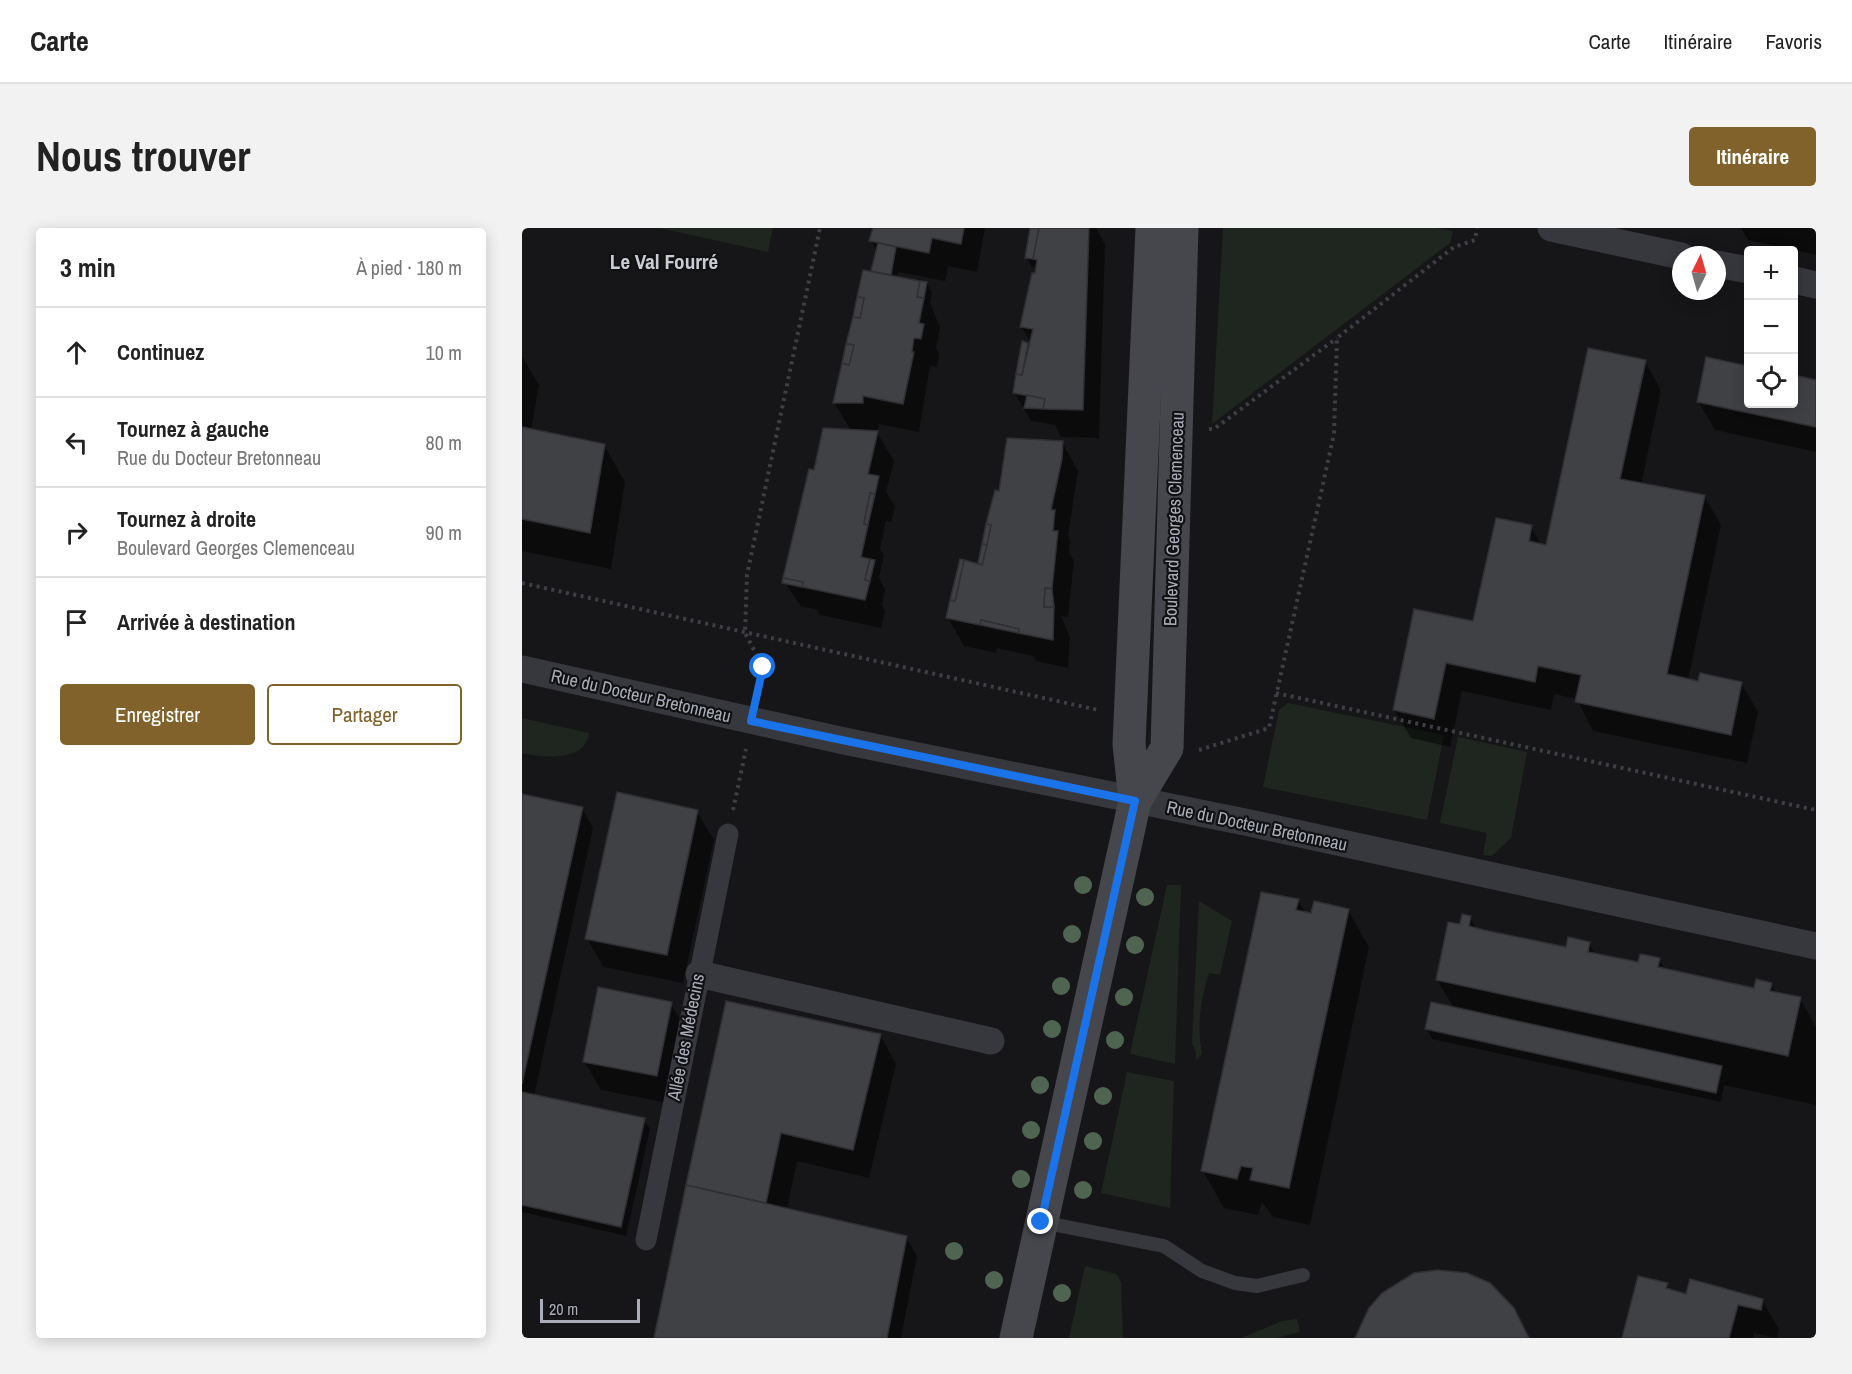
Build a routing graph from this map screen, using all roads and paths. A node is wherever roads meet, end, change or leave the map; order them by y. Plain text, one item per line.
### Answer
1 (820, 228) edge
2 (1152, 228) edge
3 (1182, 228) edge
4 (1477, 228) edge
5 (1551, 228) edge
6 (1618, 235) edge
7 (1672, 253) edge
8 (1726, 266) edge
9 (1744, 269) edge
10 (1798, 281) edge
11 (1816, 285) edge
12 (1337, 338) junction
13 (1177, 427) junction
14 (522, 583) edge
15 (746, 633) junction
16 (522, 669) edge
17 (1276, 693) junction
18 (1101, 720) dead end
19 (751, 721) junction
20 (1167, 748) junction
21 (1135, 801) junction
22 (1816, 810) edge
23 (728, 834) joint
24 (1816, 946) edge
25 (699, 974) junction
26 (991, 1041) dead end
27 (1041, 1222) junction
28 (646, 1240) dead end
29 (1303, 1275) dead end
30 (1016, 1338) edge

1 - 15 path
2 - 21 main road, Boulevard Georges Clemenceau
3 - 13 main road, Boulevard Georges Clemenceau
4 - 12 path
5 - 6 street
6 - 7 street
8 - 9 street
10 - 11 street
12 - 13 path
12 - 17 path
13 - 20 main road, Boulevard Georges Clemenceau
14 - 15 path
15 - 18 path
15 - 19 path
16 - 19 street, Rue du Docteur Bretonneau
17 - 20 path
17 - 22 path
19 - 21 street, Rue du Docteur Bretonneau
19 - 23 path
20 - 21 main road, Boulevard Georges Clemenceau
21 - 24 street, Rue du Docteur Bretonneau
21 - 27 main road, Boulevard Georges Clemenceau
23 - 25 street, Allée des Médecins
25 - 26 street
25 - 28 street, Allée des Médecins
27 - 29 lane
27 - 30 main road, Boulevard Georges Clemenceau

